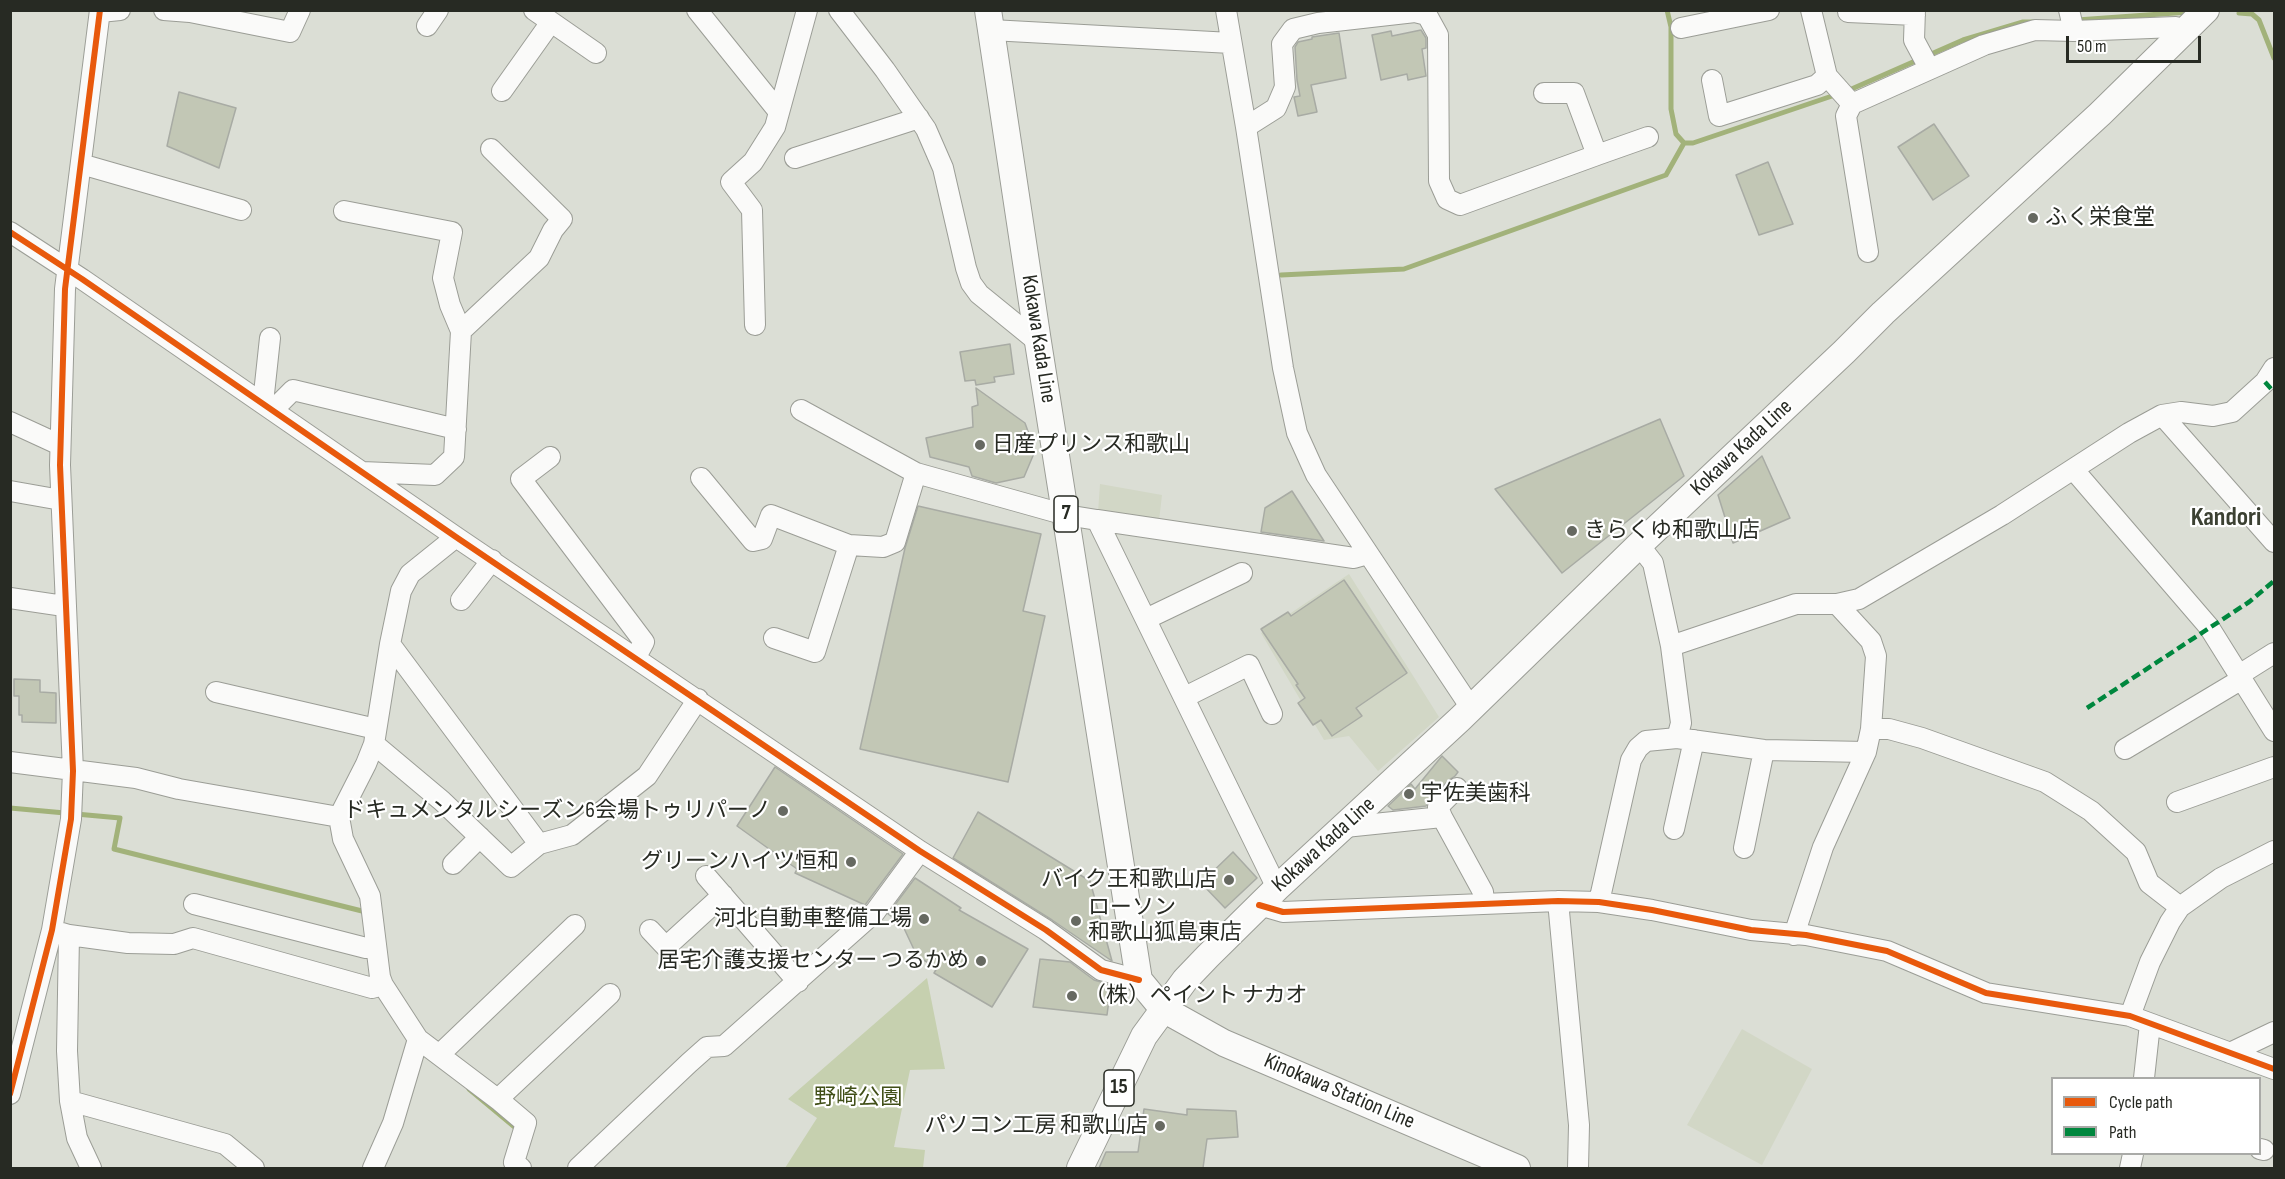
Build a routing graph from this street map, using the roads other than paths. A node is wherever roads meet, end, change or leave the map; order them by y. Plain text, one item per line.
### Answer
1 (120, 10) edge
2 (164, 10) edge
3 (300, 10) edge
4 (534, 10) edge
5 (697, 10) edge
6 (807, 10) edge
7 (839, 10) edge
8 (1226, 10) edge
9 (1769, 10) edge
10 (1811, 10) edge
11 (1848, 10) edge
12 (2206, 10) edge
13 (100, 11) edge
14 (1915, 13) edge
15 (990, 20) edge
16 (551, 22) junction
17 (2072, 23) edge
18 (1681, 28) dead end
19 (2184, 32) junction
20 (1231, 43) junction
21 (596, 53) dead end
22 (1926, 62) junction
23 (1712, 80) dead end
24 (502, 91) dead end
25 (1840, 91) junction
26 (1544, 93) dead end
27 (779, 112) junction
28 (919, 118) junction
29 (1246, 127) junction
30 (1648, 137) dead end
31 (491, 149) dead end
32 (1597, 155) junction
33 (795, 158) dead end
34 (81, 164) junction
35 (241, 210) dead end
36 (344, 211) dead end
37 (10, 232) edge
38 (1868, 252) dead end
39 (66, 269) junction
40 (755, 325) dead end
41 (461, 331) junction
42 (270, 338) dead end
43 (1038, 342) junction
44 (2274, 368) edge
45 (268, 407) junction
46 (801, 410) dead end
47 (2162, 415) junction
48 (10, 422) edge
49 (456, 429) junction
50 (60, 445) junction
51 (550, 457) dead end
52 (2073, 469) junction
53 (362, 472) junction
54 (916, 473) junction
55 (701, 478) dead end
56 (10, 491) edge
57 (61, 500) junction
58 (1066, 515) junction
59 (1098, 520) junction
60 (456, 537) junction
61 (2274, 542) edge
62 (849, 544) junction
63 (1638, 545) junction
64 (1368, 554) junction
65 (492, 560) junction
66 (1242, 573) dead end
67 (10, 598) edge
68 (461, 600) dead end
69 (1837, 604) junction
70 (64, 606) junction
71 (1146, 619) junction
72 (774, 638) dead end
73 (390, 644) junction
74 (1671, 646) junction
75 (2274, 653) edge
76 (636, 657) junction
77 (2241, 677) junction
78 (216, 692) dead end
79 (1185, 697) junction
80 (698, 699) junction
81 (1471, 708) junction
82 (1272, 714) dead end
83 (1871, 729) junction
84 (2274, 731) edge
85 (375, 737) junction
86 (1685, 739) junction
87 (2125, 749) dead end
88 (1764, 750) junction
89 (1866, 752) junction
90 (10, 762) edge
91 (2274, 767) edge
92 (73, 771) junction
93 (1457, 788) dead end
94 (2177, 802) dead end
95 (339, 817) junction
96 (1442, 817) junction
97 (1345, 827) junction
98 (1674, 829) dead end
99 (480, 837) junction
100 (539, 844) junction
101 (1744, 848) dead end
102 (920, 851) junction
103 (2274, 851) edge
104 (453, 864) dead end
105 (706, 876) dead end
106 (723, 896) junction
107 (1268, 896) junction
108 (1558, 901) junction
109 (1599, 902) junction
110 (1484, 903) junction
111 (194, 904) dead end
112 (2180, 907) junction
113 (575, 925) dead end
114 (650, 930) dead end
115 (60, 932) junction
116 (1794, 935) junction
117 (372, 947) junction
118 (1139, 980) junction
119 (798, 982) junction
120 (378, 986) junction
121 (610, 994) dead end
122 (1163, 1009) junction
123 (2130, 1016) junction
124 (2150, 1024) junction
125 (2274, 1032) edge
126 (417, 1044) junction
127 (2230, 1053) junction
128 (439, 1055) junction
129 (2274, 1069) edge
130 (2144, 1077) edge
131 (10, 1094) edge
132 (498, 1099) junction
133 (70, 1101) junction
134 (91, 1168) edge
135 (254, 1168) edge
136 (373, 1168) edge
137 (521, 1168) edge
138 (578, 1168) edge
139 (1080, 1168) edge
140 (1517, 1168) edge
141 (1578, 1168) edge

1 - 13 street
2 - 3 street
4 - 16 street
5 - 27 street
6 - 27 street
7 - 28 street
8 - 20 street
9 - 18 street
10 - 25 street
11 - 14 street
12 - 19 main road, Kokawa Kada Line
13 - 34 street
14 - 22 street
15 - 20 street
15 - 43 main road, Kokawa Kada Line / 7
16 - 21 street
16 - 24 street
17 - 19 street
17 - 22 street
19 - 63 main road, Kokawa Kada Line
20 - 29 street
22 - 25 street
23 - 25 street
25 - 38 street
26 - 32 street
27 - 40 street
28 - 33 street
28 - 43 street
29 - 32 street
29 - 64 street
30 - 32 street
31 - 41 street
34 - 35 street
34 - 39 street
36 - 41 street
37 - 39 street
39 - 45 street
39 - 50 street
41 - 49 street
42 - 45 street
43 - 58 main road, Kokawa Kada Line / 7
44 - 47 street
45 - 49 street
45 - 53 street
46 - 54 street
47 - 52 street
47 - 61 street
48 - 50 street
49 - 53 street
50 - 57 street
51 - 76 street
52 - 69 street
52 - 77 street
53 - 60 street
54 - 58 street
54 - 62 street
55 - 62 street
56 - 57 street
57 - 70 street
58 - 59 street
58 - 118 main road, Kokawa Kada Line / 7
59 - 64 street
59 - 71 street
60 - 65 street
60 - 73 street
62 - 72 street
63 - 74 street
63 - 81 main road, Kokawa Kada Line
64 - 81 street
65 - 68 street
65 - 76 street
66 - 71 street
67 - 70 street
69 - 74 street
69 - 83 street
70 - 92 street
71 - 79 street
73 - 85 street
73 - 100 street
74 - 86 street
75 - 77 street
76 - 80 street
77 - 84 street
77 - 87 street
78 - 85 street
79 - 82 street
79 - 107 street
80 - 100 street
80 - 102 street
81 - 97 main road, Kokawa Kada Line
83 - 89 street
83 - 112 street
85 - 95 street
85 - 99 street
86 - 88 street
86 - 98 street
86 - 109 street
88 - 89 street
88 - 101 street
89 - 116 street
90 - 92 street
91 - 94 street
92 - 95 street
92 - 115 street
93 - 96 street
95 - 117 street
96 - 97 street
96 - 110 street
97 - 107 main road, Kokawa Kada Line
99 - 100 street
99 - 104 street
102 - 118 street
102 - 119 street
103 - 112 street
105 - 106 street
106 - 114 street
106 - 119 street
107 - 110 street
107 - 122 main road, Kokawa Kada Line
108 - 109 street
108 - 110 street
108 - 141 street
109 - 116 street
111 - 117 street
112 - 123 street
113 - 128 street
115 - 120 street
115 - 131 street
115 - 133 street
116 - 123 street
117 - 120 street
118 - 122 main road
119 - 138 street
120 - 126 street
121 - 132 street
122 - 139 main road, 15
122 - 140 main road, Kinokawa Station Line
123 - 124 street
124 - 127 street
124 - 130 street
125 - 127 street
126 - 128 street
126 - 136 street
127 - 129 street
128 - 132 street
132 - 137 street
133 - 134 street
133 - 135 street

